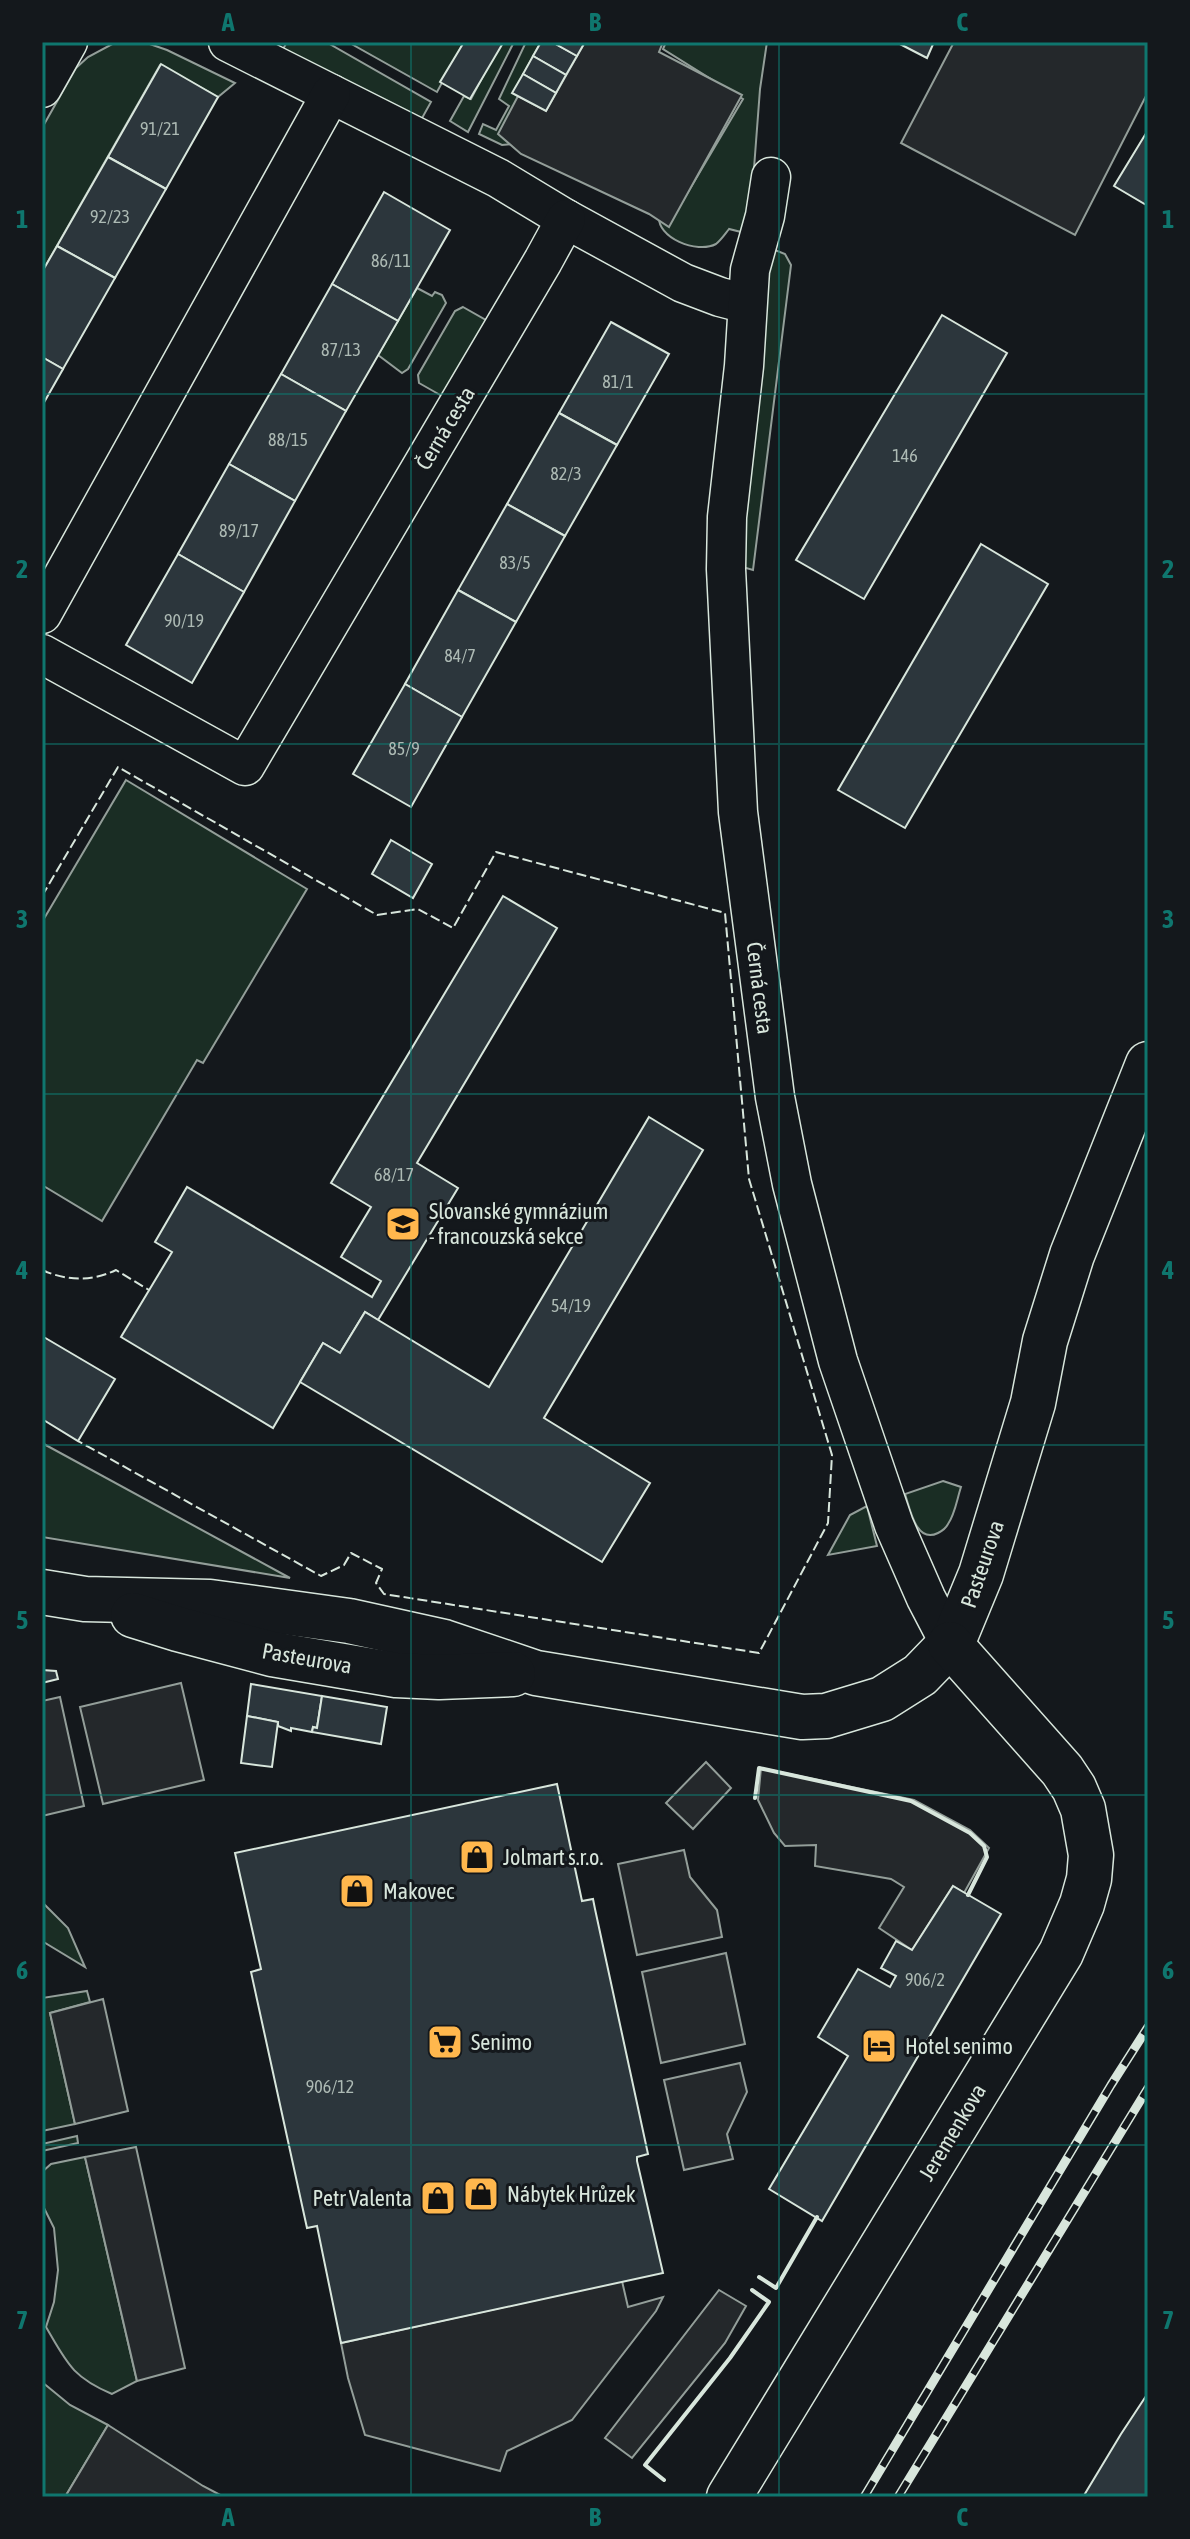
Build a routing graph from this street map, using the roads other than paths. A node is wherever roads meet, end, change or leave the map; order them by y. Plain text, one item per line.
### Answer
1 (68, 42) edge
2 (228, 42) edge
3 (42, 88) edge
4 (331, 94) junction
5 (771, 177) dead end
6 (566, 219) junction
7 (747, 304) junction
8 (42, 614) edge
9 (42, 654) edge
10 (1148, 1064) edge
11 (42, 1592) edge
12 (950, 1644) junction
13 (729, 2497) edge

1 - 3 street
2 - 4 street
4 - 6 street
4 - 8 street
5 - 7 street, Černá cesta
6 - 7 street
6 - 9 street, Černá cesta
7 - 12 street, Černá cesta
10 - 12 main road, Pasteurova
11 - 12 main road, Pasteurova
12 - 13 main road, Jeremenkova

